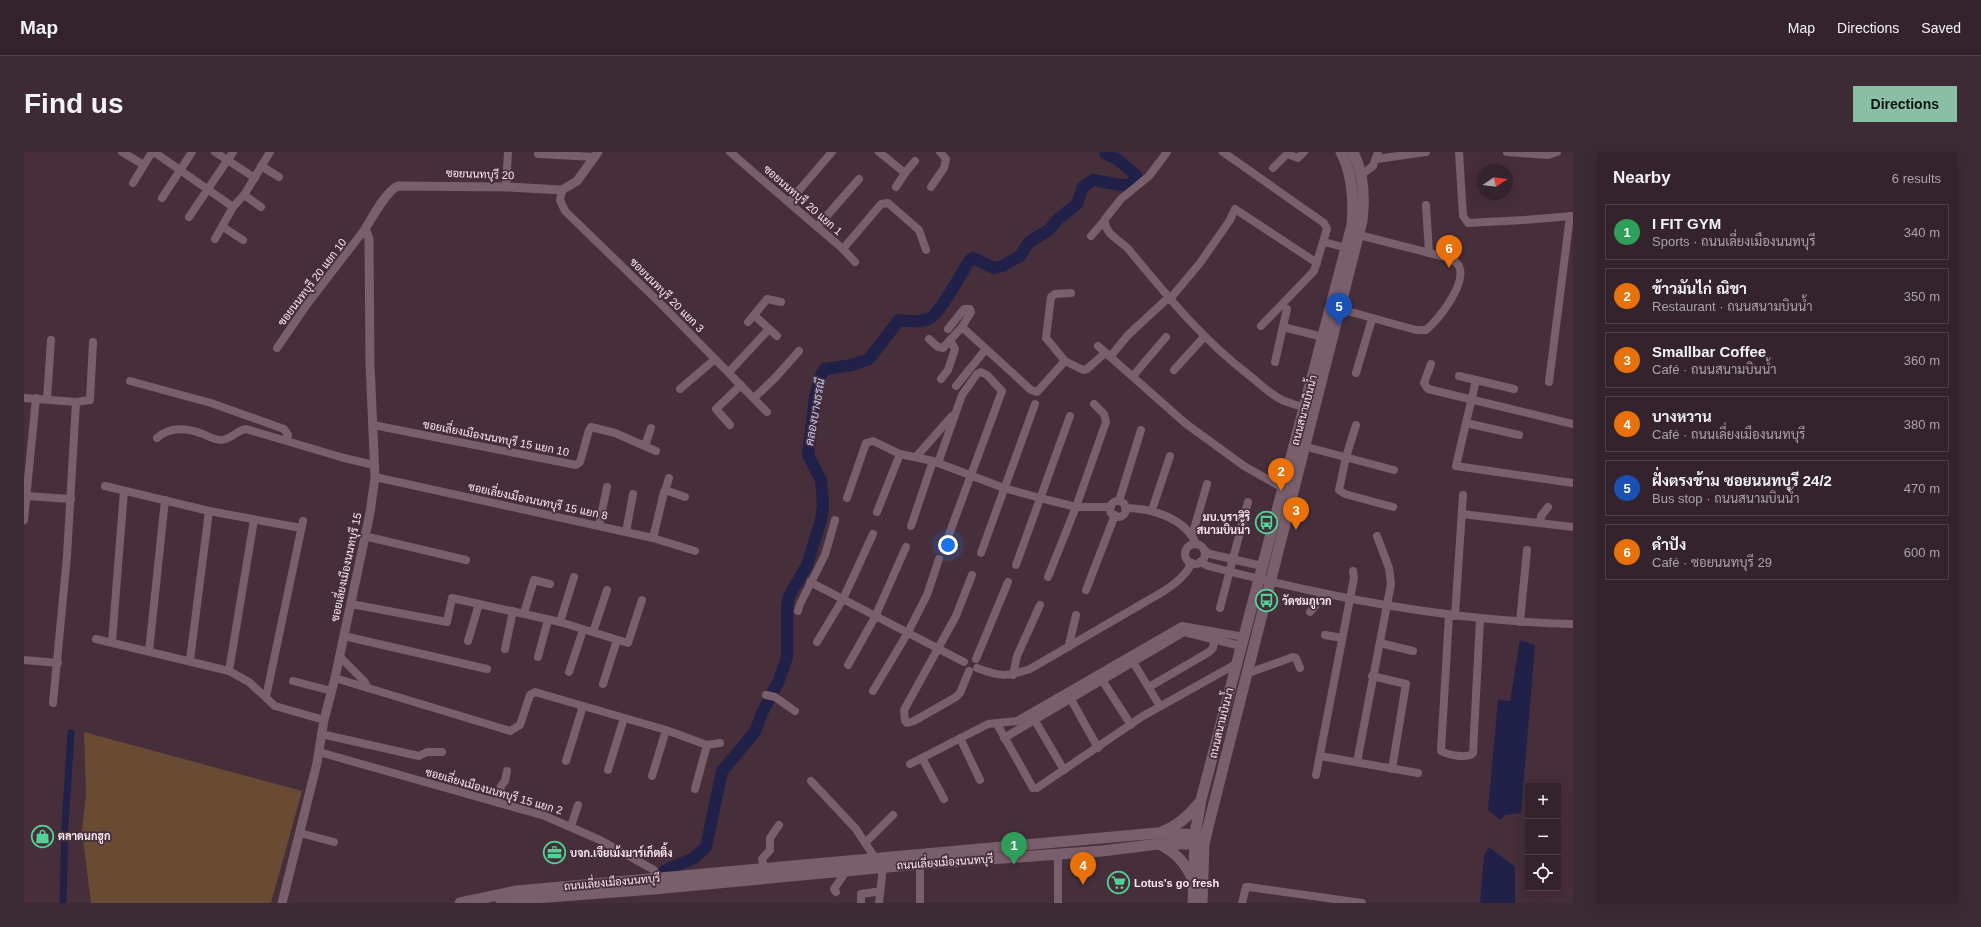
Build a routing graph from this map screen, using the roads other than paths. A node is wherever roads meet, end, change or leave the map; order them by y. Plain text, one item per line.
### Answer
1 (122, 152) edge
2 (153, 152) edge
3 (192, 152) edge
4 (215, 152) edge
5 (233, 152) edge
6 (270, 152) edge
7 (508, 152) edge
8 (730, 152) edge
9 (832, 152) edge
10 (879, 152) edge
11 (940, 152) edge
12 (1167, 152) edge
13 (1223, 152) edge
14 (1304, 152) edge
15 (1341, 152) edge
16 (1352, 152) edge
17 (1426, 152) edge
18 (1459, 152) edge
19 (1507, 152) edge
20 (1557, 152) edge
21 (538, 154) dead end
22 (596, 155) edge
23 (1378, 156) edge
24 (915, 161) dead end
25 (227, 162) junction
26 (144, 165) junction
27 (261, 166) junction
28 (1273, 168) dead end
29 (182, 170) junction
30 (905, 173) junction
31 (1361, 175) junction
32 (279, 177) dead end
33 (255, 178) junction
34 (859, 179) dead end
35 (133, 183) dead end
36 (896, 186) dead end
37 (506, 187) junction
38 (931, 187) dead end
39 (207, 189) junction
40 (562, 190) junction
41 (244, 195) junction
42 (162, 198) dead end
43 (789, 202) junction
44 (1426, 205) dead end
45 (233, 207) junction
46 (262, 207) dead end
47 (1572, 216) edge
48 (189, 217) dead end
49 (1104, 221) junction
50 (223, 226) junction
51 (817, 227) junction
52 (365, 229) junction
53 (1359, 235) junction
54 (1091, 236) dead end
55 (215, 240) dead end
56 (243, 240) dead end
57 (1324, 242) junction
58 (1347, 248) junction
59 (843, 249) junction
60 (926, 250) dead end
61 (1429, 253) junction
62 (855, 262) dead end
63 (1317, 263) junction
64 (1071, 293) dead end
65 (1169, 299) junction
66 (781, 302) dead end
67 (1340, 308) junction
68 (1287, 309) dead end
69 (754, 316) junction
70 (1372, 319) junction
71 (748, 322) dead end
72 (1261, 326) dead end
73 (962, 327) junction
74 (1283, 327) junction
75 (769, 329) junction
76 (948, 329) dead end
77 (777, 336) dead end
78 (1166, 337) dead end
79 (1204, 337) junction
80 (1323, 337) junction
81 (929, 339) dead end
82 (51, 340) dead end
83 (950, 340) junction
84 (93, 342) dead end
85 (1098, 346) dead end
86 (277, 348) dead end
87 (986, 349) junction
88 (799, 351) dead end
89 (1108, 355) junction
90 (715, 359) junction
91 (1065, 361) junction
92 (1275, 362) dead end
93 (1431, 364) dead end
94 (1174, 370) dead end
95 (729, 372) junction
96 (1356, 373) dead end
97 (1133, 376) junction
98 (1459, 376) dead end
99 (941, 379) dead end
100 (1476, 380) junction
101 (130, 381) dead end
102 (1549, 382) dead end
103 (741, 386) junction
104 (956, 386) dead end
105 (680, 389) dead end
106 (1514, 389) dead end
107 (24, 398) edge
108 (36, 398) junction
109 (754, 398) junction
110 (47, 399) junction
111 (1472, 400) junction
112 (76, 402) junction
113 (1035, 404) dead end
114 (1094, 404) dead end
115 (1305, 408) junction
116 (767, 412) dead end
117 (955, 413) junction
118 (1070, 416) dead end
119 (1466, 423) junction
120 (1573, 424) edge
121 (373, 425) junction
122 (730, 425) dead end
123 (1356, 425) dead end
124 (651, 428) dead end
125 (1141, 430) dead end
126 (1519, 435) dead end
127 (157, 438) dead end
128 (288, 440) junction
129 (644, 446) junction
130 (1304, 446) junction
131 (656, 450) dead end
132 (900, 454) junction
133 (1170, 456) dead end
134 (916, 457) junction
135 (1346, 457) junction
136 (935, 462) junction
137 (374, 465) junction
138 (1394, 470) dead end
139 (970, 474) junction
140 (375, 477) junction
141 (669, 478) dead end
142 (1573, 483) edge
143 (1207, 484) dead end
144 (105, 486) dead end
145 (607, 487) dead end
146 (1004, 488) junction
147 (1283, 488) junction
148 (124, 491) junction
149 (666, 491) junction
150 (633, 494) dead end
151 (1463, 495) dead end
152 (26, 496) junction
153 (685, 497) dead end
154 (847, 498) dead end
155 (1040, 498) junction
156 (71, 500) junction
157 (165, 500) junction
158 (1119, 501) junction
159 (1248, 502) dead end
160 (1076, 507) junction
161 (1111, 507) junction
162 (1393, 507) dead end
163 (1548, 507) dead end
164 (1126, 508) junction
165 (1152, 510) junction
166 (209, 511) junction
167 (877, 512) dead end
168 (1462, 514) junction
169 (1114, 515) junction
170 (24, 520) edge
171 (254, 520) junction
172 (835, 520) dead end
173 (1540, 523) junction
174 (599, 525) junction
175 (911, 526) dead end
176 (1573, 527) edge
177 (626, 532) junction
178 (873, 534) dead end
179 (364, 536) junction
180 (1192, 536) junction
181 (1377, 536) dead end
182 (653, 538) junction
183 (947, 540) dead end
184 (1196, 544) junction
185 (906, 547) dead end
186 (1204, 550) junction
187 (1527, 550) dead end
188 (695, 551) dead end
189 (980, 553) dead end
190 (939, 559) dead end
191 (1233, 559) junction
192 (466, 560) dead end
193 (1196, 562) junction
194 (1016, 564) dead end
195 (1262, 566) junction
196 (1353, 571) dead end
197 (1230, 572) junction
198 (972, 574) dead end
199 (574, 577) dead end
200 (1048, 577) dead end
201 (1264, 581) junction
202 (810, 582) junction
203 (1008, 582) dead end
204 (550, 584) dead end
205 (607, 590) dead end
206 (1086, 590) dead end
207 (1322, 593) junction
208 (843, 599) junction
209 (1349, 599) junction
210 (642, 600) dead end
211 (351, 604) junction
212 (479, 604) junction
213 (1040, 606) dead end
214 (1387, 606) junction
215 (1220, 608) dead end
216 (513, 611) junction
217 (798, 611) dead end
218 (1310, 612) dead end
219 (524, 613) junction
220 (1076, 615) dead end
221 (1452, 615) junction
222 (875, 617) junction
223 (1480, 619) junction
224 (548, 620) junction
225 (560, 622) junction
226 (1520, 622) junction
227 (1573, 624) edge
228 (583, 630) junction
229 (593, 632) junction
230 (1257, 632) junction
231 (907, 634) junction
232 (1325, 635) dead end
233 (344, 636) junction
234 (1215, 637) junction
235 (1243, 637) junction
236 (1342, 638) junction
237 (96, 639) dead end
238 (617, 640) junction
239 (468, 641) dead end
240 (112, 642) junction
241 (817, 642) dead end
242 (1380, 643) junction
243 (1069, 645) junction
244 (1252, 648) junction
245 (505, 649) dead end
246 (150, 650) junction
247 (939, 650) junction
248 (1146, 651) junction
249 (1413, 651) dead end
250 (340, 657) junction
251 (538, 657) dead end
252 (24, 660) edge
253 (190, 660) junction
254 (964, 662) junction
255 (1133, 662) junction
256 (58, 663) junction
257 (976, 664) junction
258 (1236, 664) junction
259 (848, 665) dead end
260 (486, 668) dead end
261 (1300, 668) dead end
262 (229, 671) junction
263 (969, 671) junction
264 (569, 672) dead end
265 (1246, 674) junction
266 (1013, 675) junction
267 (1372, 676) junction
268 (335, 678) junction
269 (1102, 680) junction
270 (293, 681) dead end
271 (603, 684) dead end
272 (368, 688) junction
273 (1149, 688) junction
274 (332, 691) junction
275 (873, 691) dead end
276 (770, 696) dead end
277 (1069, 696) junction
278 (266, 697) junction
279 (53, 703) dead end
280 (583, 706) junction
281 (1160, 706) junction
282 (795, 711) dead end
283 (624, 718) junction
284 (1034, 719) junction
285 (324, 720) junction
286 (997, 724) junction
287 (1018, 725) junction
288 (1131, 725) junction
289 (666, 730) junction
290 (321, 734) junction
291 (960, 738) junction
292 (1004, 738) junction
293 (720, 743) dead end
294 (707, 745) junction
295 (1098, 748) junction
296 (319, 752) junction
297 (442, 752) dead end
298 (1320, 756) junction
299 (922, 758) junction
300 (566, 761) dead end
301 (1357, 762) junction
302 (910, 764) dead end
303 (1392, 769) junction
304 (608, 770) dead end
305 (1064, 770) junction
306 (507, 771) dead end
307 (1418, 773) dead end
308 (1316, 775) dead end
309 (652, 776) dead end
310 (980, 780) dead end
311 (811, 781) dead end
312 (695, 789) dead end
313 (944, 800) dead end
314 (1201, 800) junction
315 (498, 803) junction
316 (578, 805) dead end
317 (893, 815) dead end
318 (779, 825) dead end
319 (571, 826) junction
320 (300, 833) junction
321 (1158, 838) junction
322 (1200, 839) junction
323 (334, 842) dead end
324 (865, 843) junction
325 (1058, 854) junction
326 (875, 858) junction
327 (920, 864) junction
328 (883, 867) junction
329 (764, 869) junction
330 (654, 870) dead end
331 (847, 870) junction
332 (758, 878) junction
333 (1194, 883) junction
334 (836, 892) dead end
335 (875, 892) dead end
336 (577, 899) edge
337 (282, 903) edge
338 (460, 903) edge
339 (501, 903) edge
340 (861, 903) edge
341 (879, 903) edge
342 (920, 903) edge
343 (1058, 903) edge
344 (1193, 903) edge
345 (1202, 903) edge
346 (1242, 903) edge
347 (1362, 903) edge

1 - 26 street
2 - 26 street
2 - 29 street
3 - 29 street
4 - 25 street
5 - 25 street
6 - 27 street
7 - 37 street
8 - 43 street, ซอยนนทบุรี 20 แยก 1
9 - 43 street
10 - 30 street
11 - 38 street
12 - 49 street
13 - 57 street
14 - 28 street
15 - 58 main road, ถนนสนามบินน้ำ
16 - 31 main road, ถนนสนามบินน้ำ
17 - 23 street
18 - 47 street
19 - 20 street
21 - 22 street
22 - 40 street
23 - 31 street
24 - 30 street
25 - 33 street
25 - 39 street
26 - 35 street
27 - 32 street
27 - 33 street
29 - 39 street
29 - 42 street
30 - 36 street
31 - 53 main road, ถนนสนามบินน้ำ
33 - 41 street
34 - 51 street
37 - 40 street, ซอยนนทบุรี 20
37 - 52 street, ซอยนนทบุรี 20
39 - 45 street
39 - 48 street
40 - 90 street, ซอยนนทบุรี 20 แยก 3
41 - 45 street
41 - 46 street
43 - 51 street, ซอยนนทบุรี 20 แยก 1
44 - 61 street
45 - 50 street
47 - 102 street
49 - 54 street
49 - 65 street
50 - 55 street
50 - 56 street
51 - 59 street, ซอยนนทบุรี 20 แยก 1
52 - 86 street, ซอยนนทบุรี 20 แยก 10
52 - 121 street, ซอยเลี่ยงเมืองนนทบุรี 15
53 - 61 street
53 - 67 main road, ถนนสนามบินน้ำ
57 - 58 street
57 - 63 street
58 - 80 main road, ถนนสนามบินน้ำ
59 - 60 street
59 - 62 street, ซอยนนทบุรี 20 แยก 1
61 - 70 street
63 - 65 street
63 - 72 street
64 - 91 street
65 - 79 street
65 - 89 street
66 - 69 street
67 - 70 street
67 - 130 main road, ถนนสนามบินน้ำ
68 - 74 street
69 - 71 street
69 - 75 street
70 - 96 street
73 - 76 street
73 - 83 street
73 - 87 street
74 - 80 street
74 - 92 street
75 - 77 street
75 - 95 street
78 - 97 street
79 - 94 street
79 - 115 street
80 - 115 main road, ถนนสนามบินน้ำ
81 - 83 street
82 - 110 street
83 - 99 street
84 - 112 street
85 - 89 street
87 - 91 street
87 - 104 street
88 - 109 street
89 - 91 street
89 - 97 street
90 - 95 street, ซอยนนทบุรี 20 แยก 3
90 - 105 street
93 - 111 street
95 - 103 street, ซอยนนทบุรี 20 แยก 3
97 - 147 street
98 - 100 street
100 - 106 street
100 - 111 street
101 - 128 street
103 - 109 street, ซอยนนทบุรี 20 แยก 3
103 - 122 street
107 - 108 street
108 - 110 street
108 - 152 street
109 - 116 street, ซอยนนทบุรี 20 แยก 3
110 - 112 street
111 - 119 street
111 - 120 street
112 - 156 street
113 - 146 street
114 - 160 street
115 - 147 main road, ถนนสนามบินน้ำ
117 - 134 street
117 - 136 street
117 - 139 street
118 - 155 street
119 - 126 street
119 - 142 street
121 - 129 street, ซอยเลี่ยงเมืองนนทบุรี 15 แยก 10
121 - 137 street, ซอยเลี่ยงเมืองนนทบุรี 15
123 - 135 street
124 - 129 street
125 - 158 street
127 - 128 street
128 - 137 street
129 - 131 street, ซอยเลี่ยงเมืองนนทบุรี 15 แยก 10
130 - 135 street
130 - 201 main road, ถนนสนามบินน้ำ
132 - 134 street
132 - 154 street
132 - 167 street
133 - 165 street
134 - 136 street
135 - 138 street
135 - 162 street
136 - 139 street
136 - 175 street
137 - 140 street, ซอยเลี่ยงเมืองนนทบุรี 15
139 - 146 street
139 - 183 street
140 - 174 street, ซอยเลี่ยงเมืองนนทบุรี 15 แยก 8
140 - 179 street, ซอยเลี่ยงเมืองนนทบุรี 15
141 - 149 street
143 - 180 street
144 - 148 street
145 - 174 street
146 - 155 street
146 - 189 street
147 - 195 main road, ถนนสนามบินน้ำ
148 - 157 street
148 - 240 street
149 - 153 street
149 - 182 street
150 - 177 street
151 - 168 street
152 - 156 street
152 - 170 street
155 - 160 street
155 - 194 street
156 - 256 street
157 - 166 street
157 - 246 street
158 - 161 street
158 - 164 street
159 - 191 street
160 - 161 street
160 - 200 street
161 - 169 street
163 - 173 street
164 - 165 street
164 - 169 street
165 - 180 street
166 - 171 street
166 - 253 street
168 - 173 street
168 - 221 street
169 - 206 street
171 - 262 street
171 - 278 street
172 - 202 street
173 - 176 street
174 - 177 street, ซอยเลี่ยงเมืองนนทบุรี 15 แยก 8
177 - 182 street, ซอยเลี่ยงเมืองนนทบุรี 15 แยก 8
178 - 208 street
179 - 192 street
179 - 211 street, ซอยเลี่ยงเมืองนนทบุรี 15
180 - 184 street
181 - 214 street
182 - 188 street, ซอยเลี่ยงเมืองนนทบุรี 15 แยก 8
184 - 186 street
184 - 193 street
185 - 222 street
186 - 191 street
186 - 193 street
187 - 226 street
190 - 231 street
191 - 195 street
191 - 197 street
193 - 197 street
193 - 243 street
195 - 201 main road, ถนนสนามบินน้ำ
196 - 209 street
197 - 201 street
197 - 215 street
198 - 247 street
199 - 225 street
201 - 207 street
201 - 230 main road, ถนนสนามบินน้ำ
201 - 235 main road, ถนนสนามบินน้ำ
202 - 208 street
202 - 217 street
203 - 257 street
204 - 219 street
205 - 229 street
207 - 209 street
207 - 218 street
208 - 222 street
208 - 241 street
209 - 214 street
209 - 236 street
210 - 238 street
211 - 212 street
211 - 233 street, ซอยเลี่ยงเมืองนนทบุรี 15
212 - 216 street
212 - 239 street
213 - 266 street
214 - 221 street
214 - 242 street
216 - 219 street
216 - 245 street
219 - 224 street
220 - 243 street
221 - 223 street
221 - 223 street
222 - 231 street
222 - 259 street
223 - 226 street
224 - 225 street
224 - 251 street
225 - 228 street
226 - 227 street
228 - 229 street
228 - 264 street
229 - 238 street
230 - 235 main road
230 - 244 main road, ถนนสนามบินน้ำ
231 - 247 street
231 - 275 street
232 - 236 street
233 - 250 street, ซอยเลี่ยงเมืองนนทบุรี 15
233 - 260 street
234 - 235 street
234 - 248 street
234 - 273 street
235 - 244 main road
235 - 258 main road, ถนนสนามบินน้ำ
236 - 298 street
237 - 240 street
238 - 271 street
240 - 246 street
242 - 249 street
242 - 267 street
243 - 266 street
244 - 265 main road, ถนนสนามบินน้ำ
246 - 253 street
247 - 254 street
247 - 263 street
248 - 255 street
248 - 277 street
250 - 268 street, ซอยเลี่ยงเมืองนนทบุรี 15
250 - 272 street
252 - 256 street
253 - 262 street
254 - 257 street
254 - 263 street
255 - 269 street
255 - 273 street
256 - 279 street
257 - 263 street
257 - 266 street
258 - 281 street
258 - 314 main road, ถนนสนามบินน้ำ
261 - 265 street
262 - 278 street
265 - 322 main road, ถนนสนามบินน้ำ
267 - 301 street
267 - 303 street
268 - 272 street
268 - 274 street, ซอยเลี่ยงเมืองนนทบุรี 15
269 - 277 street
269 - 288 street
270 - 274 street
272 - 280 street
273 - 281 street
274 - 285 street, ซอยเลี่ยงเมืองนนทบุรี 15
276 - 282 street
277 - 284 street
277 - 287 street
277 - 295 street
278 - 285 street
280 - 283 street
280 - 300 street
281 - 288 street
283 - 289 street
283 - 304 street
284 - 287 street
284 - 305 street
285 - 290 street, ซอยเลี่ยงเมืองนนทบุรี 15
286 - 287 street
286 - 291 street
286 - 292 street
287 - 292 street
288 - 295 street
289 - 294 street
289 - 309 street
290 - 296 street, ซอยเลี่ยงเมืองนนทบุรี 15
290 - 297 street
291 - 299 street
291 - 310 street
292 - 305 street
293 - 294 street
294 - 312 street
295 - 305 street
296 - 315 street, ซอยเลี่ยงเมืองนนทบุรี 15 แยก 2
296 - 320 street, ซอยเลี่ยงเมืองนนทบุรี 15
298 - 301 street
298 - 308 street
299 - 302 street
299 - 313 street
301 - 303 street
303 - 307 street
306 - 315 street
311 - 324 street
314 - 321 main road
314 - 322 main road, ถนนสนามบินน้ำ
315 - 319 street, ซอยเลี่ยงเมืองนนทบุรี 15 แยก 2
316 - 319 street
317 - 324 street
318 - 329 street
319 - 330 street, ซอยเลี่ยงเมืองนนทบุรี 15 แยก 2
320 - 323 street
320 - 337 street, ซอยเลี่ยงเมืองนนทบุรี 15
321 - 322 main road, ถนนเลี่ยงเมืองนนทบุรี
321 - 325 main road, ถนนเลี่ยงเมืองนนทบุรี
321 - 326 main road, ถนนเลี่ยงเมืองนนทบุรี
321 - 333 main road
322 - 333 main road, ถนนสนามบินน้ำ
322 - 345 main road, ถนนสนามบินน้ำ
324 - 326 street
325 - 327 main road, ถนนเลี่ยงเมืองนนทบุรี
325 - 343 street
326 - 329 main road, ถนนเลี่ยงเมืองนนทบุรี
327 - 328 main road, ถนนเลี่ยงเมืองนนทบุรี
327 - 342 street
328 - 331 main road, ถนนเลี่ยงเมืองนนทบุรี
328 - 341 street
329 - 332 main road
329 - 338 main road, ถนนเลี่ยงเมืองนนทบุรี
331 - 332 main road, ถนนเลี่ยงเมืองนนทบุรี
331 - 334 street
332 - 336 main road, ถนนเลี่ยงเมืองนนทบุรี
333 - 344 main road, ถนนสนามบินน้ำ
335 - 340 street
336 - 339 main road, ถนนเลี่ยงเมืองนนทบุรี
346 - 347 street

